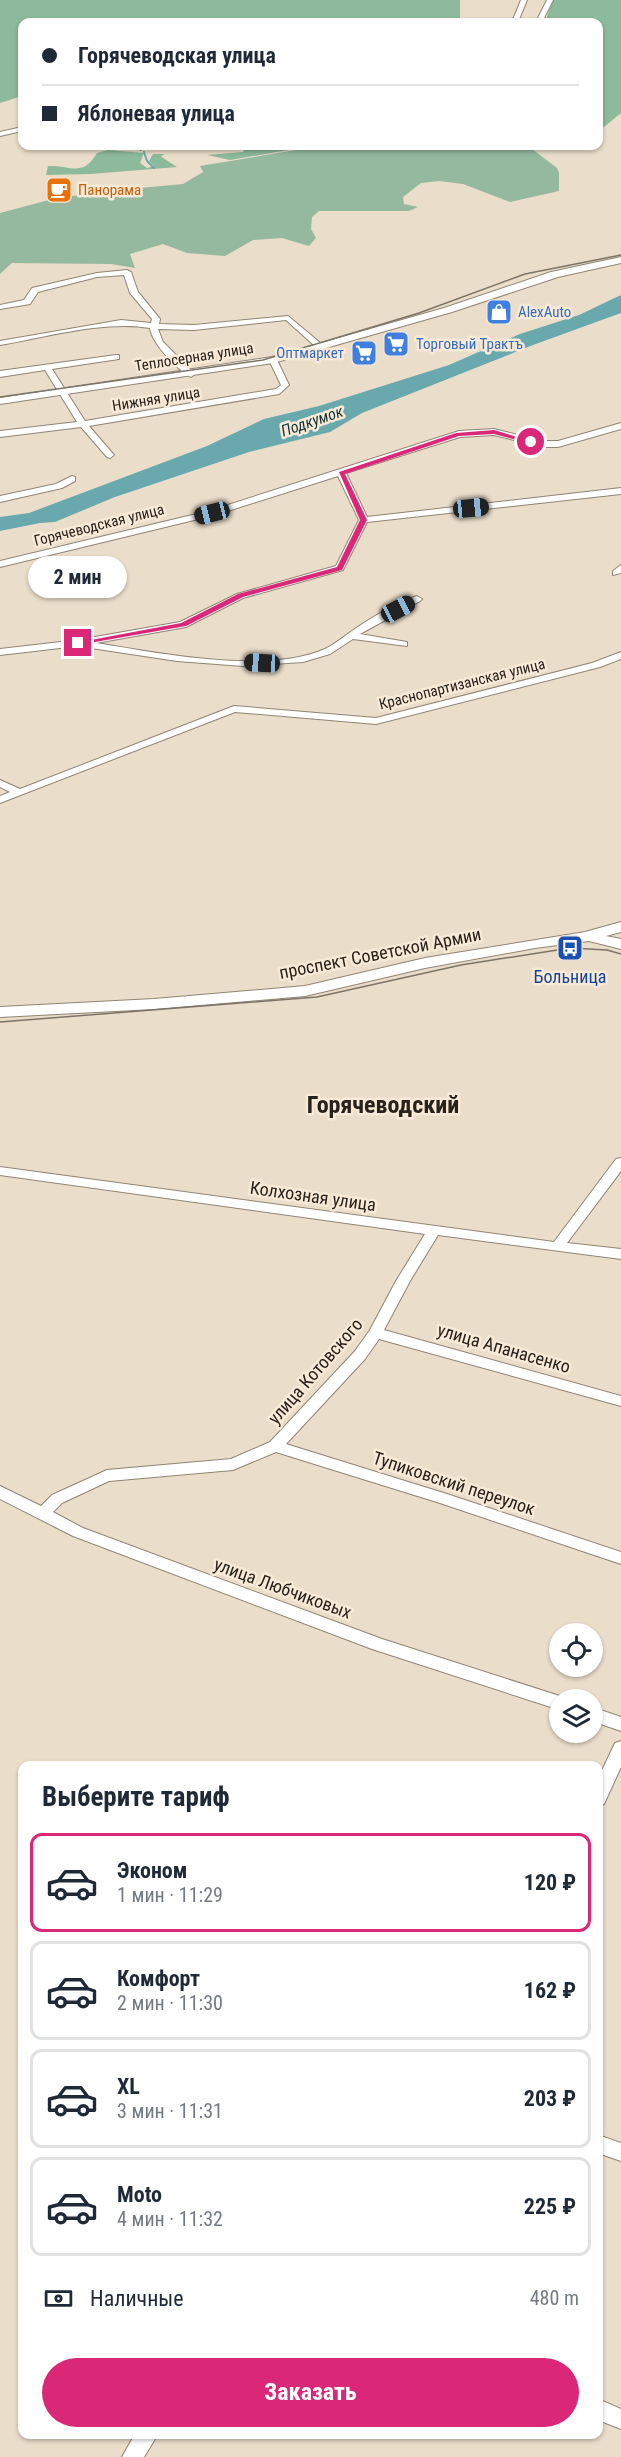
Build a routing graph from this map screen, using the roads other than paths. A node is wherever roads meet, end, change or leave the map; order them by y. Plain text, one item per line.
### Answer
1 (524, 0) edge
2 (549, 0) edge
3 (517, 18) edge
4 (541, 18) edge
5 (18, 130) edge
6 (0, 134) edge
7 (18, 138) edge
8 (0, 142) edge
9 (621, 260) edge
10 (0, 307) edge
11 (153, 327) junction
12 (0, 343) edge
13 (320, 346) junction
14 (116, 357) dead end
15 (273, 360) junction
16 (47, 368) junction
17 (0, 374) edge
18 (191, 374) junction
19 (63, 392) junction
20 (0, 401) edge
21 (83, 424) junction
22 (621, 426) edge
23 (0, 434) edge
24 (110, 454) dead end
25 (341, 474) junction
26 (72, 479) dead end
27 (621, 491) edge
28 (0, 499) edge
29 (364, 520) junction
30 (0, 564) edge
31 (417, 599) dead end
32 (352, 636) junction
33 (78, 643) junction
34 (403, 644) dead end
35 (0, 652) edge
36 (621, 655) edge
37 (0, 783) edge
38 (18, 792) junction
39 (0, 800) edge
40 (621, 927) edge
41 (589, 936) junction
42 (621, 944) edge
43 (0, 1012) edge
44 (621, 1162) edge
45 (0, 1172) edge
46 (434, 1230) junction
47 (557, 1247) junction
48 (621, 1254) edge
49 (376, 1333) junction
50 (621, 1401) edge
51 (275, 1446) junction
52 (0, 1491) edge
53 (42, 1514) junction
54 (621, 1558) edge
55 (549, 1699) edge
56 (603, 1718) edge
57 (621, 1724) edge
58 (621, 1748) edge
59 (603, 1788) edge
60 (603, 2146) edge
61 (621, 2152) edge
62 (603, 2411) edge
63 (621, 2419) edge
64 (145, 2439) edge
65 (132, 2457) edge

1 - 3 street
2 - 4 street
5 - 6 street
7 - 8 street
9 - 13 main road, Теплосерная улица
10 - 11 street
11 - 12 street
11 - 13 street
11 - 18 street
13 - 15 main road, Теплосерная улица
14 - 16 street
15 - 18 main road, Теплосерная улица
15 - 21 street, Нижняя улица
16 - 17 street
16 - 19 street
18 - 19 main road, Теплосерная улица
19 - 20 main road, Теплосерная улица
19 - 21 street
21 - 23 street, Нижняя улица
21 - 24 street
22 - 25 street, Горячеводская улица
25 - 29 street
25 - 30 street, Горячеводская улица
26 - 28 street
27 - 29 street
29 - 33 street
31 - 32 street
32 - 33 street
32 - 34 street
33 - 35 street
36 - 38 street, Краснопартизанская улица
37 - 38 street
38 - 39 street, Краснопартизанская улица
40 - 41 main road
41 - 42 main road, проспект Советской Армии
41 - 43 main road, проспект Советской Армии
44 - 47 street
45 - 46 street, Колхозная улица
46 - 47 street, Колхозная улица
46 - 49 street, улица Котовского
47 - 48 street, Колхозная улица
49 - 50 street, улица Апанасенко
49 - 51 street, улица Котовского
51 - 53 street, улица Котовского
51 - 54 street, Тупиковский переулок
52 - 53 street, улица Любчиковых
53 - 55 street, улица Любчиковых
56 - 57 street
58 - 59 street
60 - 61 street
62 - 63 street
64 - 65 street

